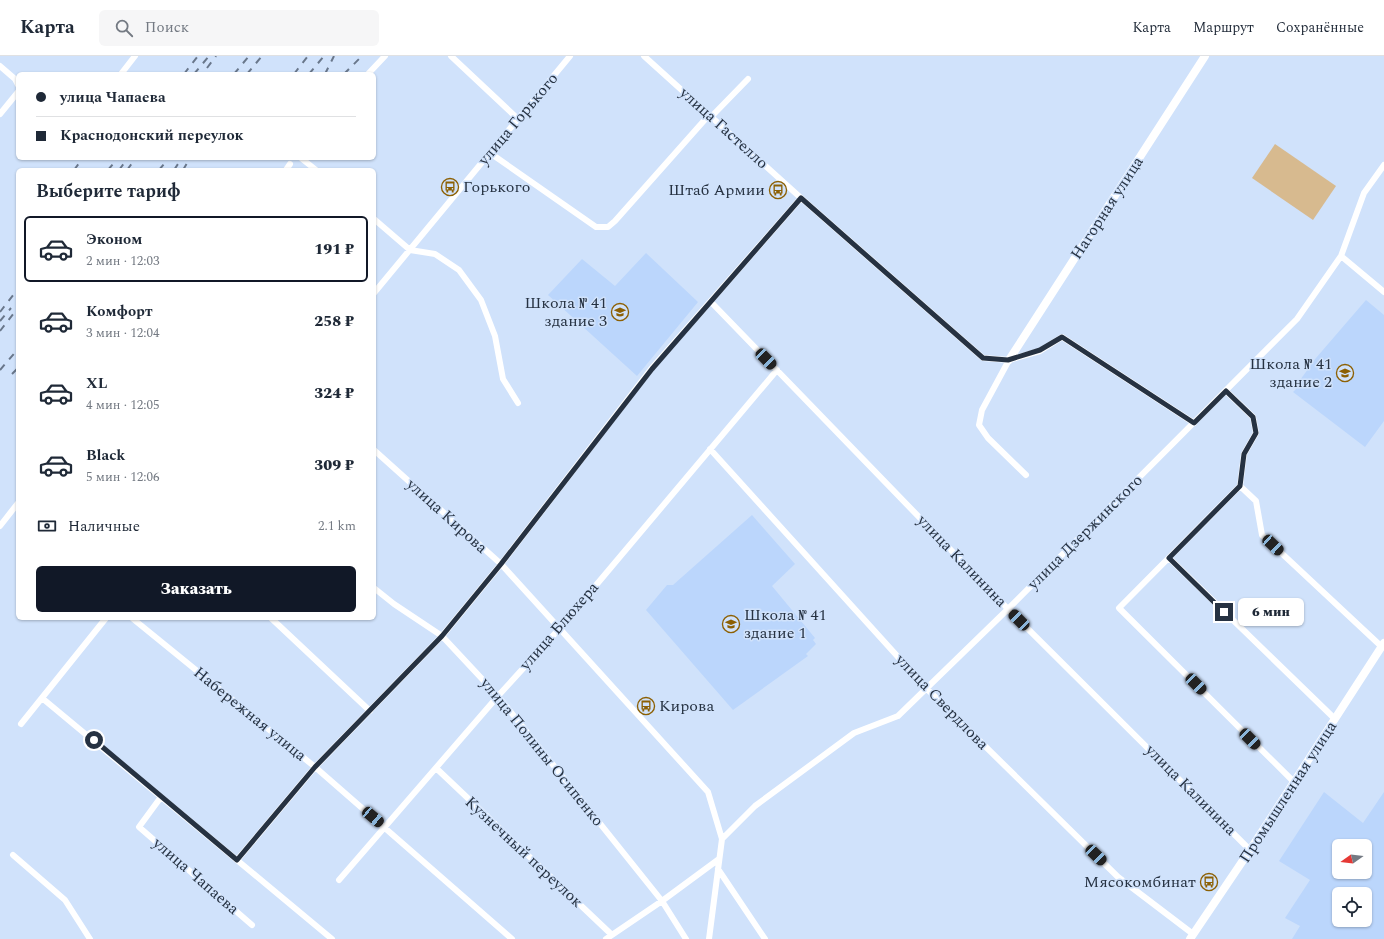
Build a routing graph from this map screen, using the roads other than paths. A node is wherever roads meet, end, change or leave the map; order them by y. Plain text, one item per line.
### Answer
1 (135, 56) edge
2 (384, 56) edge
3 (451, 56) edge
4 (570, 56) edge
5 (644, 56) edge
6 (1205, 56) edge
7 (0, 66) edge
8 (123, 72) edge
9 (370, 72) edge
10 (748, 79) dead end
11 (16, 81) edge
12 (16, 94) edge
13 (0, 114) edge
14 (710, 116) junction
15 (518, 119) junction
16 (490, 153) junction
17 (304, 160) edge
18 (290, 164) dead end
19 (1384, 165) edge
20 (287, 168) edge
21 (314, 168) edge
22 (801, 198) junction
23 (376, 221) edge
24 (410, 250) junction
25 (1341, 256) junction
26 (376, 291) edge
27 (1384, 292) edge
28 (711, 302) junction
29 (1008, 360) junction
30 (778, 370) junction
31 (1226, 391) junction
32 (518, 403) dead end
33 (1194, 423) junction
34 (710, 449) junction
35 (376, 452) edge
36 (1026, 475) dead end
37 (1240, 486) junction
38 (16, 506) edge
39 (0, 526) edge
40 (1169, 558) junction
41 (501, 564) junction
42 (376, 590) edge
43 (1008, 609) junction
44 (104, 620) edge
45 (134, 620) edge
46 (273, 620) edge
47 (560, 628) junction
48 (442, 636) junction
49 (1383, 645) edge
50 (927, 689) junction
51 (498, 696) junction
52 (42, 698) junction
53 (370, 711) junction
54 (1335, 719) junction
55 (21, 724) dead end
56 (315, 767) junction
57 (436, 768) junction
58 (1294, 782) junction
59 (161, 797) junction
60 (385, 827) junction
61 (722, 839) junction
62 (1250, 850) junction
63 (13, 855) dead end
64 (719, 859) junction
65 (237, 860) junction
66 (718, 869) junction
67 (339, 880) dead end
68 (662, 901) junction
69 (252, 925) dead end
70 (612, 935) junction
71 (1191, 937) edge
72 (90, 939) edge
73 (332, 939) edge
74 (512, 939) edge
75 (606, 939) edge
76 (686, 939) edge
77 (709, 939) edge
78 (765, 939) edge

1 - 8 street
2 - 9 street
3 - 15 street
4 - 15 street, улица Горького
5 - 14 street, улица Гастелло
6 - 29 street, Нагорная улица
7 - 11 street
10 - 14 street
12 - 13 street
14 - 16 street
14 - 22 street, улица Гастелло
15 - 16 street, улица Горького
16 - 24 street, улица Горького
17 - 21 street
18 - 20 street
19 - 25 street, улица Дзержинского
22 - 28 street
22 - 29 street, улица Гастелло
23 - 24 street
24 - 26 street, улица Горького
24 - 32 street
25 - 27 street
25 - 31 street, улица Дзержинского
28 - 30 street, улица Калинина
28 - 41 street
29 - 33 street, улица Гастелло
29 - 36 street
30 - 34 street, улица Блюхера
30 - 43 street, улица Калинина
31 - 33 street, улица Дзержинского
31 - 37 street
33 - 43 street, улица Дзержинского
34 - 47 street, улица Блюхера
34 - 50 street, улица Свердлова
35 - 41 street, улица Кирова
37 - 40 street
37 - 49 street
38 - 39 street
40 - 54 street
40 - 58 street
41 - 47 street, улица Кирова
41 - 48 street
42 - 48 street, улица Полины Осипенко
43 - 50 street, улица Дзержинского
43 - 62 street, улица Калинина
44 - 52 street
45 - 56 street, Набережная улица
46 - 53 street
47 - 51 street, улица Блюхера
47 - 61 street, улица Кирова
48 - 51 street, улица Полины Осипенко
48 - 53 street
49 - 54 street, Промышленная улица
50 - 61 street, улица Дзержинского
50 - 71 street, улица Свердлова
51 - 57 street, улица Блюхера
51 - 68 street, улица Полины Осипенко
52 - 55 street
52 - 59 street
53 - 56 street
54 - 58 street, Промышленная улица
56 - 60 street, Набережная улица
56 - 65 street
57 - 60 street, улица Блюхера
57 - 70 street, Кузнечный переулок
58 - 62 street, Промышленная улица
59 - 65 street
59 - 69 street, улица Чапаева
60 - 67 street, улица Блюхера
60 - 74 street, Набережная улица
61 - 64 street, улица Кирова
62 - 71 street, Промышленная улица
63 - 72 street
64 - 66 street, улица Кирова
64 - 68 street
65 - 73 street
66 - 77 street, улица Кирова
66 - 78 street
68 - 70 street
68 - 76 street, улица Полины Осипенко
70 - 75 street

